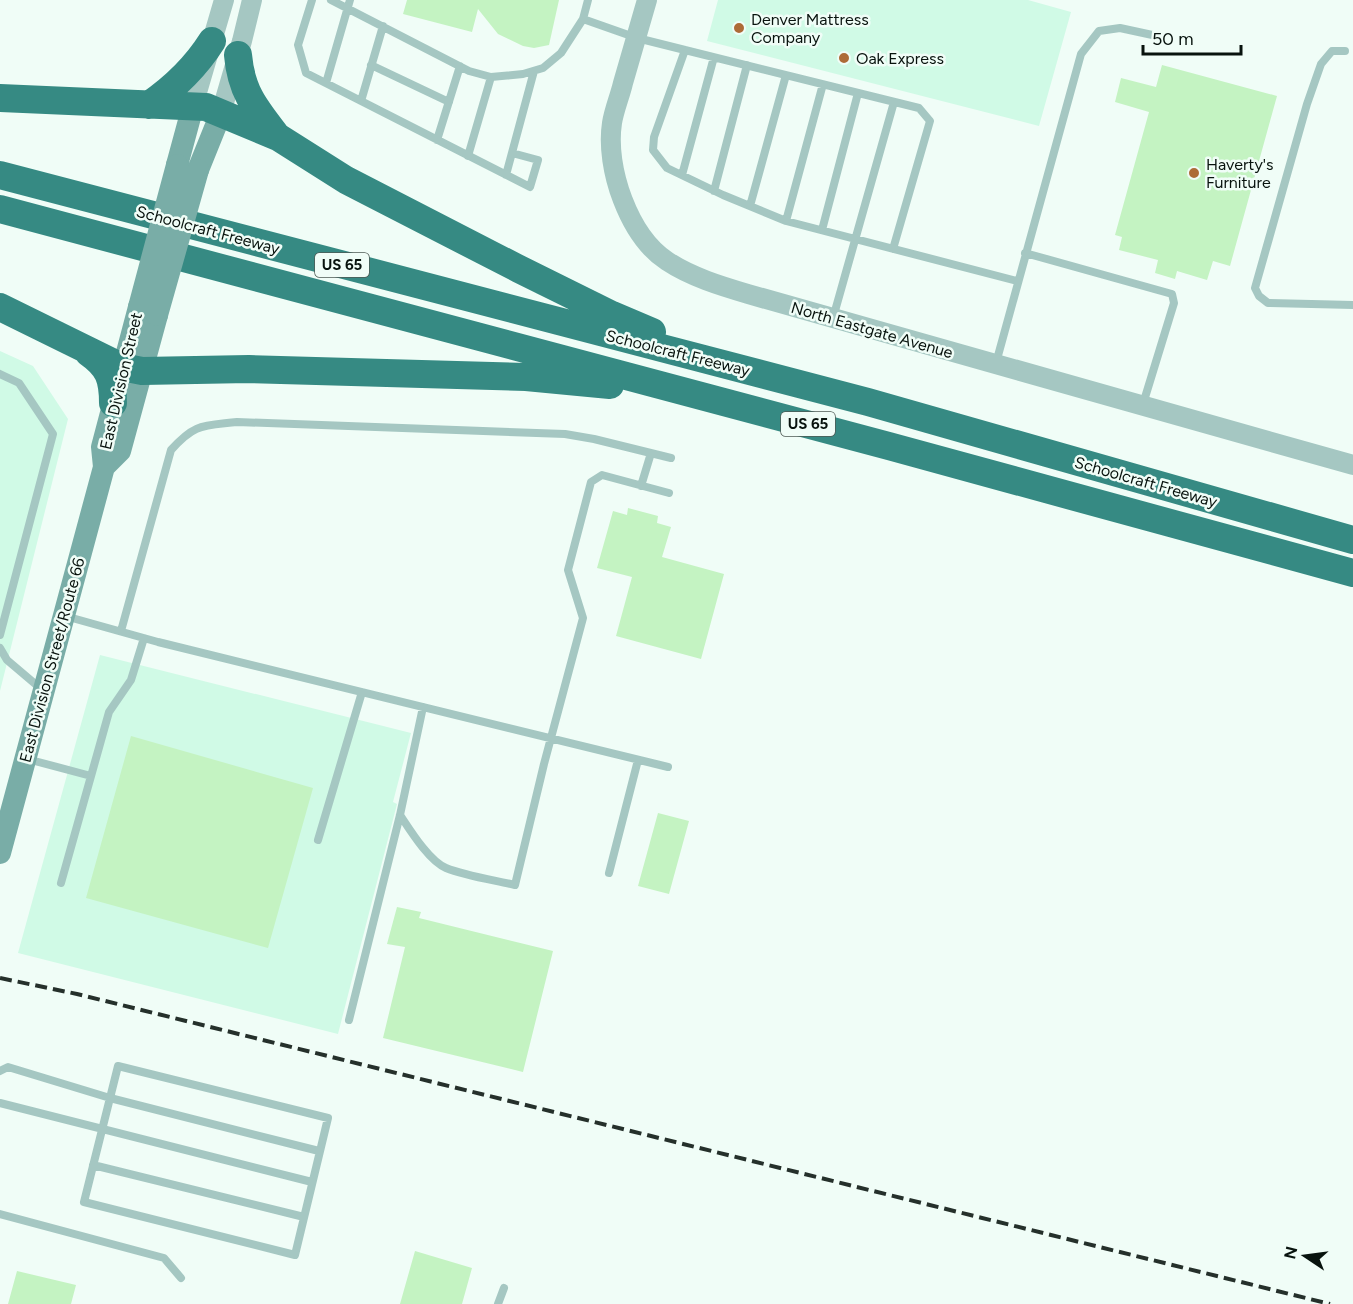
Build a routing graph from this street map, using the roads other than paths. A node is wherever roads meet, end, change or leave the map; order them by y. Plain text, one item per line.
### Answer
1 (224, 0) edge
2 (252, 0) edge
3 (312, 0) edge
4 (331, 0) edge
5 (588, 0) edge
6 (648, 0) edge
7 (348, 4) edge
8 (583, 19) junction
9 (383, 26) junction
10 (1157, 36) dead end
11 (637, 38) junction
12 (212, 41) junction
13 (685, 50) junction
14 (1345, 51) dead end
15 (238, 55) junction
16 (714, 57) junction
17 (371, 65) junction
18 (747, 65) junction
19 (460, 66) junction
20 (534, 70) junction
21 (786, 75) junction
22 (491, 77) junction
23 (326, 84) junction
24 (823, 84) junction
25 (858, 93) junction
26 (0, 98) edge
27 (361, 101) junction
28 (449, 102) junction
29 (894, 102) junction
30 (149, 105) junction
31 (194, 106) junction
32 (221, 113) junction
33 (278, 137) junction
34 (437, 140) junction
35 (512, 153) junction
36 (468, 156) junction
37 (187, 168) junction
38 (0, 175) edge
39 (506, 175) junction
40 (682, 175) junction
41 (714, 191) junction
42 (750, 206) junction
43 (0, 209) edge
44 (786, 221) junction
45 (822, 230) junction
46 (855, 239) junction
47 (893, 249) junction
48 (1025, 253) junction
49 (1017, 281) junction
50 (1353, 305) edge
51 (0, 307) edge
52 (833, 319) junction
53 (80, 347) junction
54 (996, 364) junction
55 (132, 369) junction
56 (0, 374) edge
57 (868, 402) junction
58 (113, 403) junction
59 (1142, 406) junction
60 (861, 438) junction
61 (651, 453) junction
62 (671, 458) dead end
63 (1353, 465) edge
64 (104, 467) junction
65 (641, 486) junction
66 (669, 493) dead end
67 (1353, 540) edge
68 (1353, 573) edge
69 (64, 615) junction
70 (121, 631) junction
71 (0, 635) edge
72 (144, 638) junction
73 (0, 648) edge
74 (8, 660) junction
75 (0, 666) edge
76 (44, 691) junction
77 (362, 692) junction
78 (423, 707) junction
79 (551, 738) junction
80 (26, 759) junction
81 (638, 760) junction
82 (668, 767) dead end
83 (91, 776) junction
84 (400, 815) junction
85 (4, 825) edge
86 (318, 840) dead end
87 (0, 853) edge
88 (609, 873) dead end
89 (61, 883) dead end
90 (350, 1020) dead end
91 (0, 1071) edge
92 (110, 1098) junction
93 (0, 1103) edge
94 (102, 1129) junction
95 (319, 1151) junction
96 (93, 1165) junction
97 (312, 1182) junction
98 (0, 1214) edge
99 (304, 1217) junction
100 (181, 1278) dead end
101 (504, 1288) dead end
102 (498, 1304) edge

1 - 12 street
2 - 15 street
3 - 23 lane
4 - 7 lane
5 - 8 lane
6 - 11 street, North Eastgate Avenue
7 - 9 lane
7 - 23 lane
8 - 11 lane
8 - 20 lane
9 - 17 lane
9 - 19 lane
10 - 48 lane
11 - 13 lane
11 - 52 street, North Eastgate Avenue
12 - 30 highway
12 - 31 street
13 - 16 lane
13 - 40 lane
14 - 50 lane
15 - 32 street
15 - 33 highway
16 - 18 lane
16 - 40 lane
17 - 27 lane
17 - 28 lane
18 - 21 lane
18 - 41 lane
19 - 22 lane
19 - 28 lane
20 - 22 lane
20 - 35 lane
21 - 24 lane
21 - 42 lane
22 - 36 lane
23 - 27 lane
24 - 25 lane
24 - 44 lane
25 - 29 lane
25 - 45 lane
26 - 30 highway
27 - 34 lane
28 - 34 lane
29 - 46 lane
29 - 47 lane
30 - 31 highway
31 - 32 highway
31 - 37 main road
32 - 33 highway
32 - 37 main road
33 - 57 highway
34 - 36 lane
35 - 39 lane
35 - 39 lane
36 - 39 lane
37 - 55 main road, East Division Street, bridge
38 - 57 highway, Schoolcraft Freeway / US 65
40 - 41 lane
41 - 42 lane
42 - 44 lane
43 - 60 highway, Schoolcraft Freeway / US 65
44 - 45 lane
45 - 46 lane
46 - 47 lane
46 - 52 lane
47 - 49 lane
48 - 49 lane
48 - 59 lane
49 - 54 lane
51 - 53 highway
52 - 54 street, North Eastgate Avenue
53 - 55 highway
53 - 58 highway
54 - 59 street, North Eastgate Avenue
55 - 58 main road, East Division Street
55 - 60 highway
55 - 64 main road, East Division Street
56 - 71 lane
57 - 67 highway, Schoolcraft Freeway / US 65
58 - 64 main road, East Division Street
59 - 63 street, North Eastgate Avenue
60 - 68 highway, Schoolcraft Freeway / US 65
61 - 62 lane
61 - 65 lane
61 - 70 lane
64 - 69 main road, East Division Street/Route 66
65 - 66 lane
65 - 79 lane
69 - 70 lane
69 - 76 main road, East Division Street/Route 66
70 - 72 lane
72 - 77 lane
72 - 83 lane
73 - 74 lane
74 - 75 lane
74 - 76 lane
76 - 80 main road, East Division Street/Route 66
77 - 78 lane
77 - 86 lane
78 - 79 lane
78 - 84 lane
79 - 81 lane
79 - 84 lane
80 - 83 lane
80 - 85 main road, East Division Street/Route 66
81 - 82 lane
81 - 88 lane
83 - 89 lane
84 - 90 lane
85 - 87 main road, East Division Street/Route 66
91 - 92 lane
92 - 94 lane
92 - 95 lane
92 - 95 lane
93 - 94 lane
94 - 96 lane
94 - 97 lane
95 - 97 lane
96 - 99 lane
96 - 99 lane
97 - 99 lane
98 - 100 lane
101 - 102 lane

